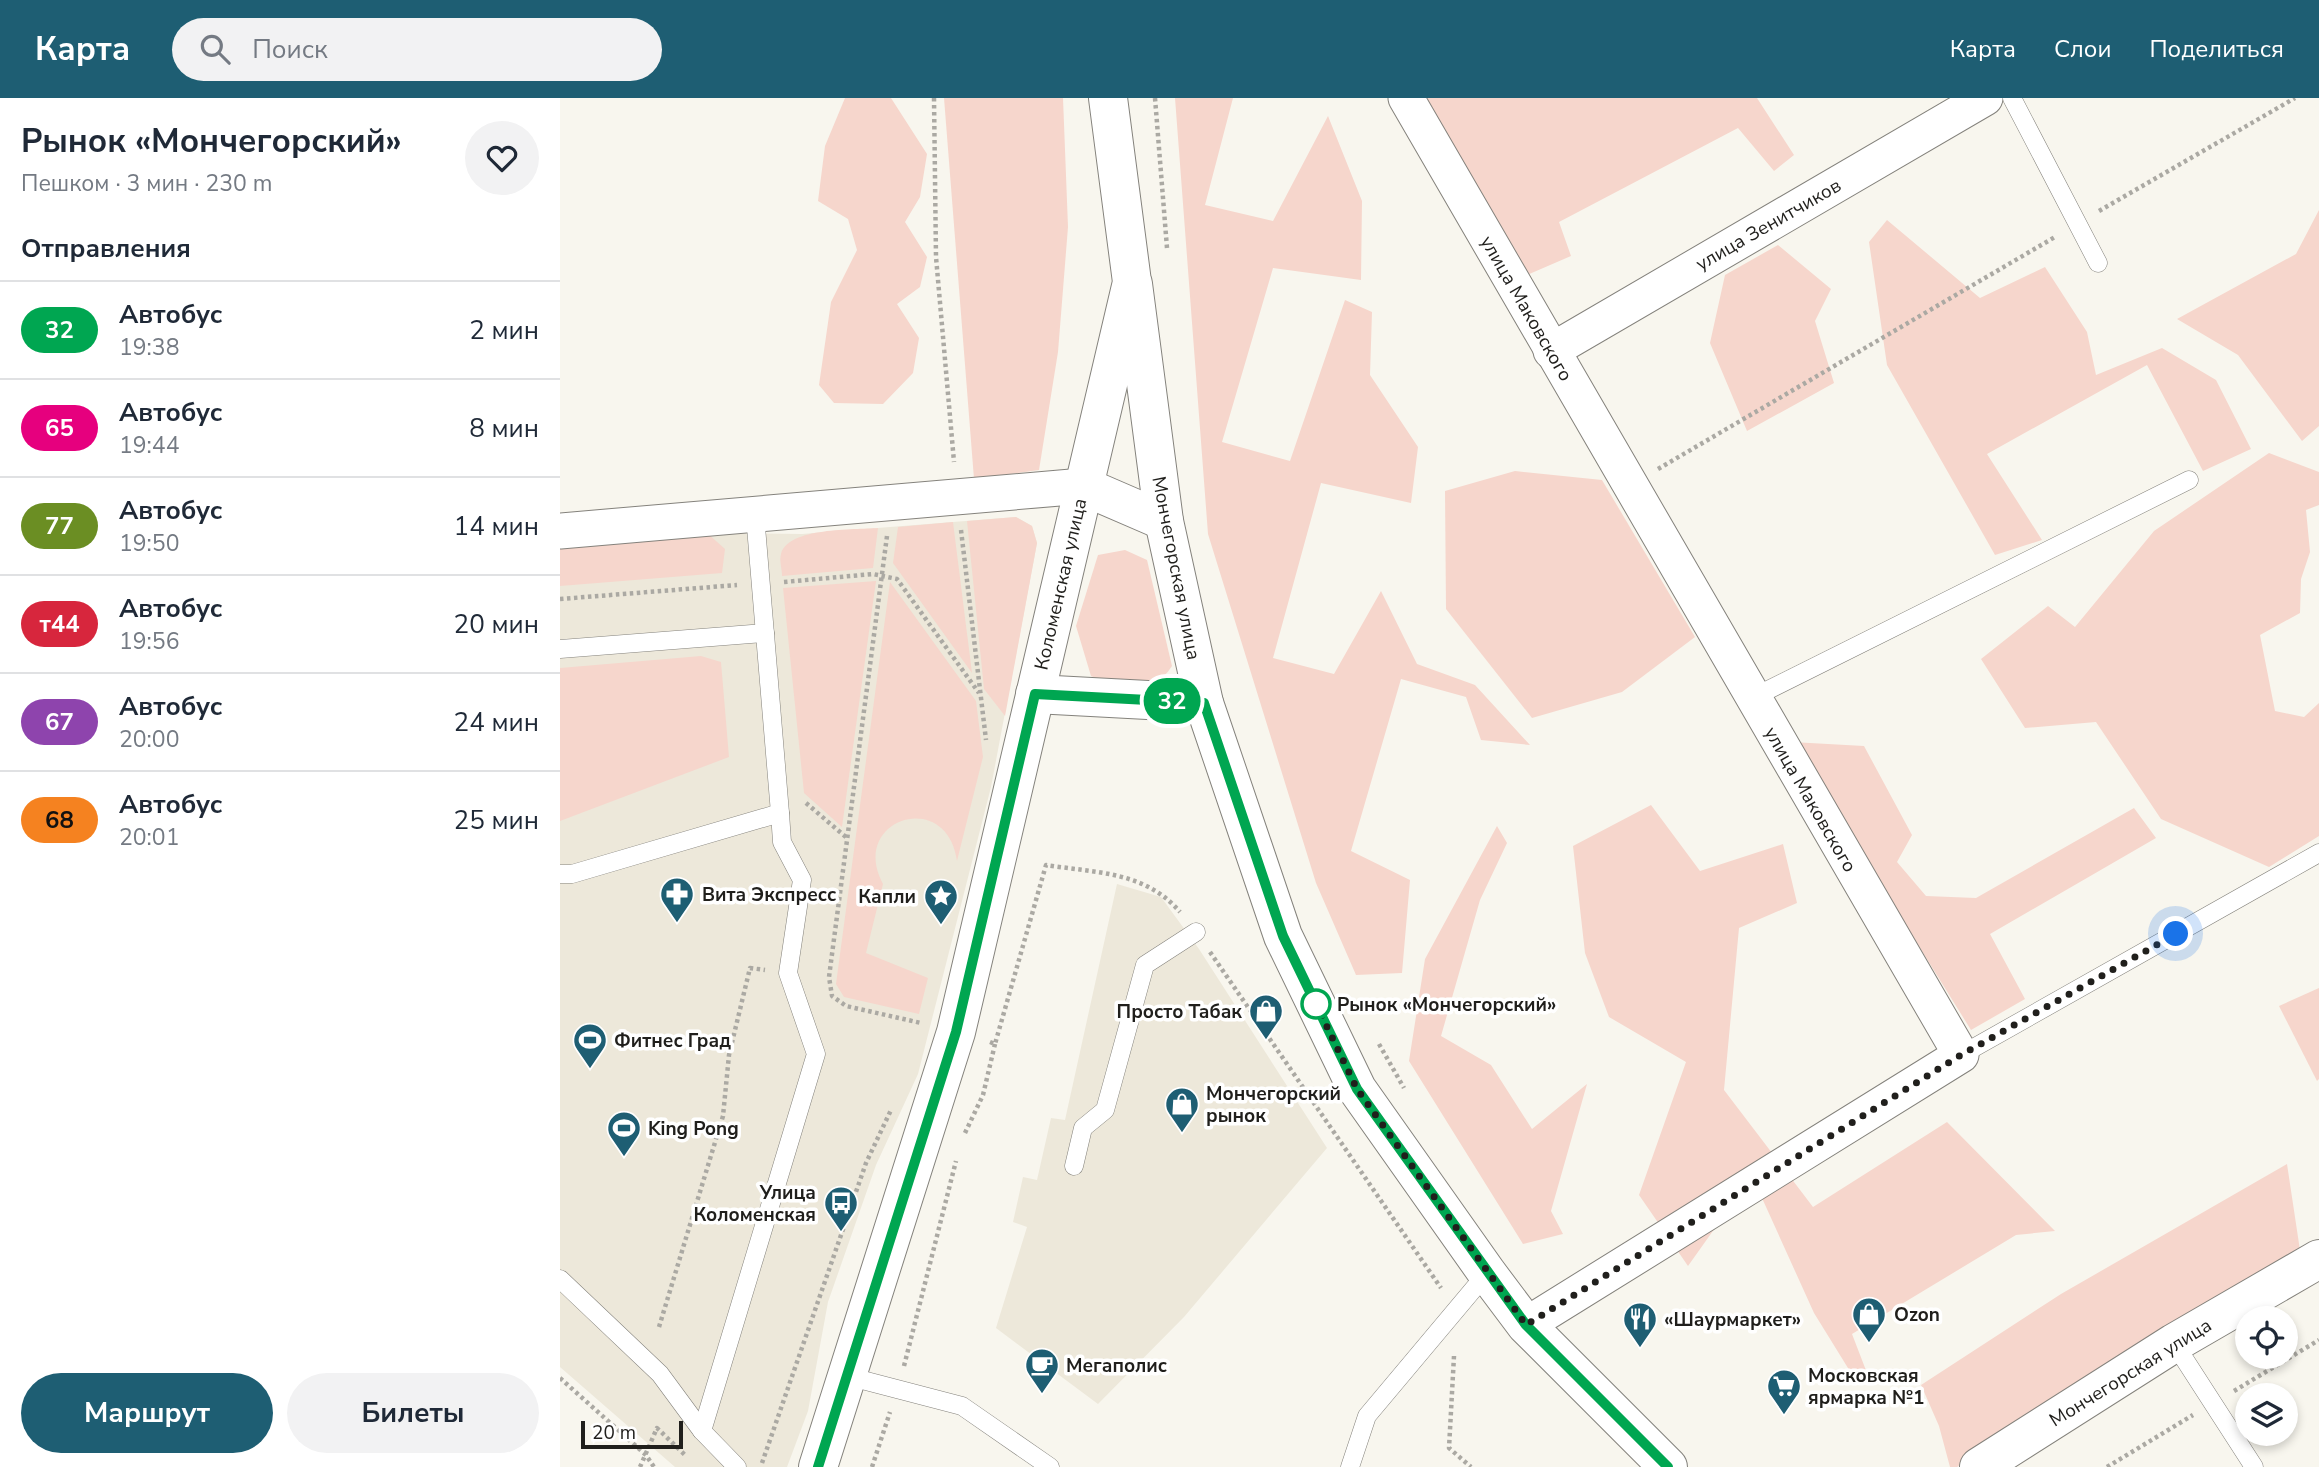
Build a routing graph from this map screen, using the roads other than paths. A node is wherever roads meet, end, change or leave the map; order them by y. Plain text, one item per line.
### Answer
1 (1108, 98) edge
2 (1406, 98) edge
3 (1985, 98) edge
4 (2012, 98) edge
5 (2098, 263) dead end
6 (1132, 282) junction
7 (1551, 351) junction
8 (2189, 480) dead end
9 (1083, 486) junction
10 (755, 515) junction
11 (1164, 521) junction
12 (560, 531) edge
13 (765, 633) junction
14 (560, 649) edge
15 (1035, 694) junction
16 (1752, 698) junction
17 (1204, 703) junction
18 (780, 813) junction
19 (2319, 853) edge
20 (560, 874) edge
21 (1196, 932) road end
22 (1961, 1055) junction
23 (1074, 1166) dead end
24 (2319, 1259) edge
25 (1487, 1273) junction
26 (560, 1279) edge
27 (1526, 1325) junction
28 (2174, 1342) junction
29 (847, 1376) junction
30 (702, 1431) junction
31 (737, 1467) edge
32 (818, 1467) edge
33 (1050, 1467) edge
34 (1350, 1467) edge
35 (1668, 1467) edge
36 (1979, 1467) edge
37 (2253, 1467) edge

1 - 6 street, Коломенская улица
2 - 7 street, улица Маковского
3 - 7 street, улица Зенитчиков
4 - 5 lane
6 - 9 street, Коломенская улица
6 - 11 street, Мончегорская улица
7 - 16 street, улица Маковского
8 - 16 lane
9 - 10 street
9 - 11 street
9 - 15 street, Коломенская улица
10 - 12 street
10 - 13 lane
11 - 17 street, Мончегорская улица
13 - 14 lane
13 - 18 lane
15 - 17 street
15 - 29 street, Коломенская улица
16 - 22 street, улица Маковского
17 - 25 street, Мончегорская улица
18 - 20 lane
18 - 30 lane
19 - 22 lane
21 - 23 lane
22 - 27 street
24 - 28 street, Мончегорская улица
25 - 27 street, Мончегорская улица
25 - 34 lane
26 - 30 lane
27 - 35 street, Мончегорская улица
28 - 36 street, Мончегорская улица
28 - 37 lane
29 - 32 street, Коломенская улица
29 - 33 lane
30 - 31 lane

